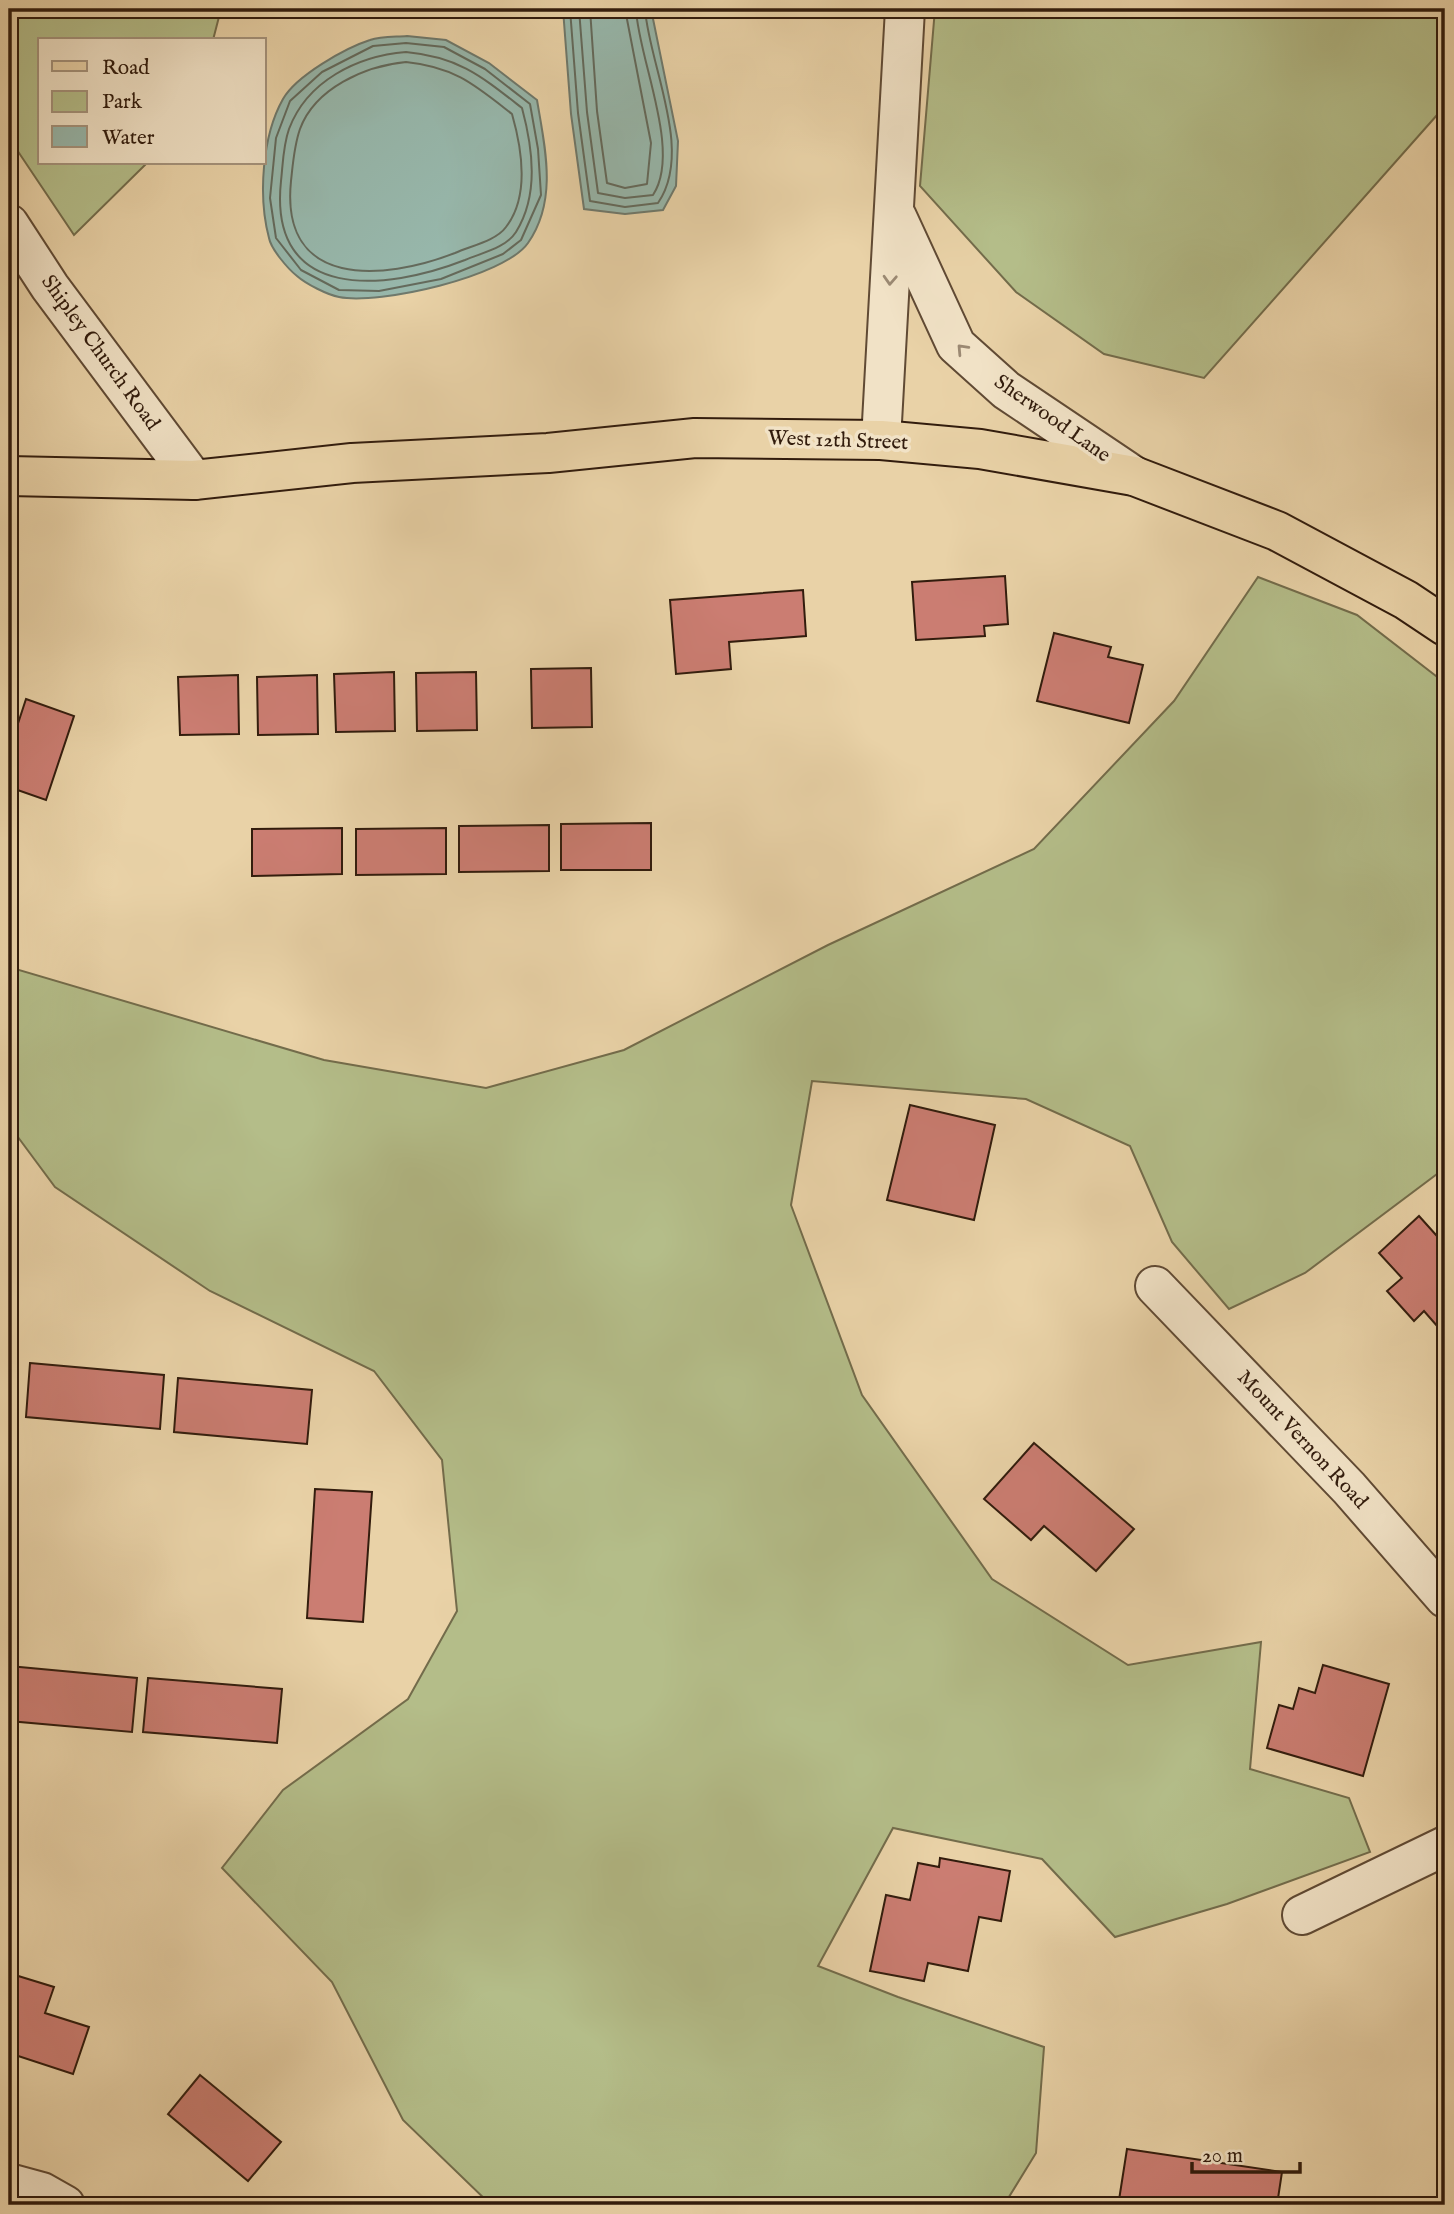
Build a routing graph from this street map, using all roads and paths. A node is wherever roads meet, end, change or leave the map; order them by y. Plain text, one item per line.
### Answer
1 (905, 9) edge
2 (894, 212) junction
3 (9, 224) edge
4 (881, 440) junction
5 (9, 476) edge
6 (1134, 476) junction
7 (194, 480) junction
8 (1445, 626) edge
9 (1155, 1286) dead end
10 (1445, 1598) edge
11 (1445, 1846) edge
12 (1302, 1915) dead end
13 (9, 2183) edge
14 (65, 2205) edge

1 - 2 street, Sherwood Lane
2 -> 4 street, Sherwood Lane
6 -> 2 street, Sherwood Lane
3 - 7 street, Shipley Church Road
4 - 6 main road, West 12th Street
4 - 7 main road, West 12th Street
5 - 7 main road, West 12th Street
6 - 8 main road, West 12th Street
9 - 10 street, Mount Vernon Road
11 - 12 street
13 - 14 street

